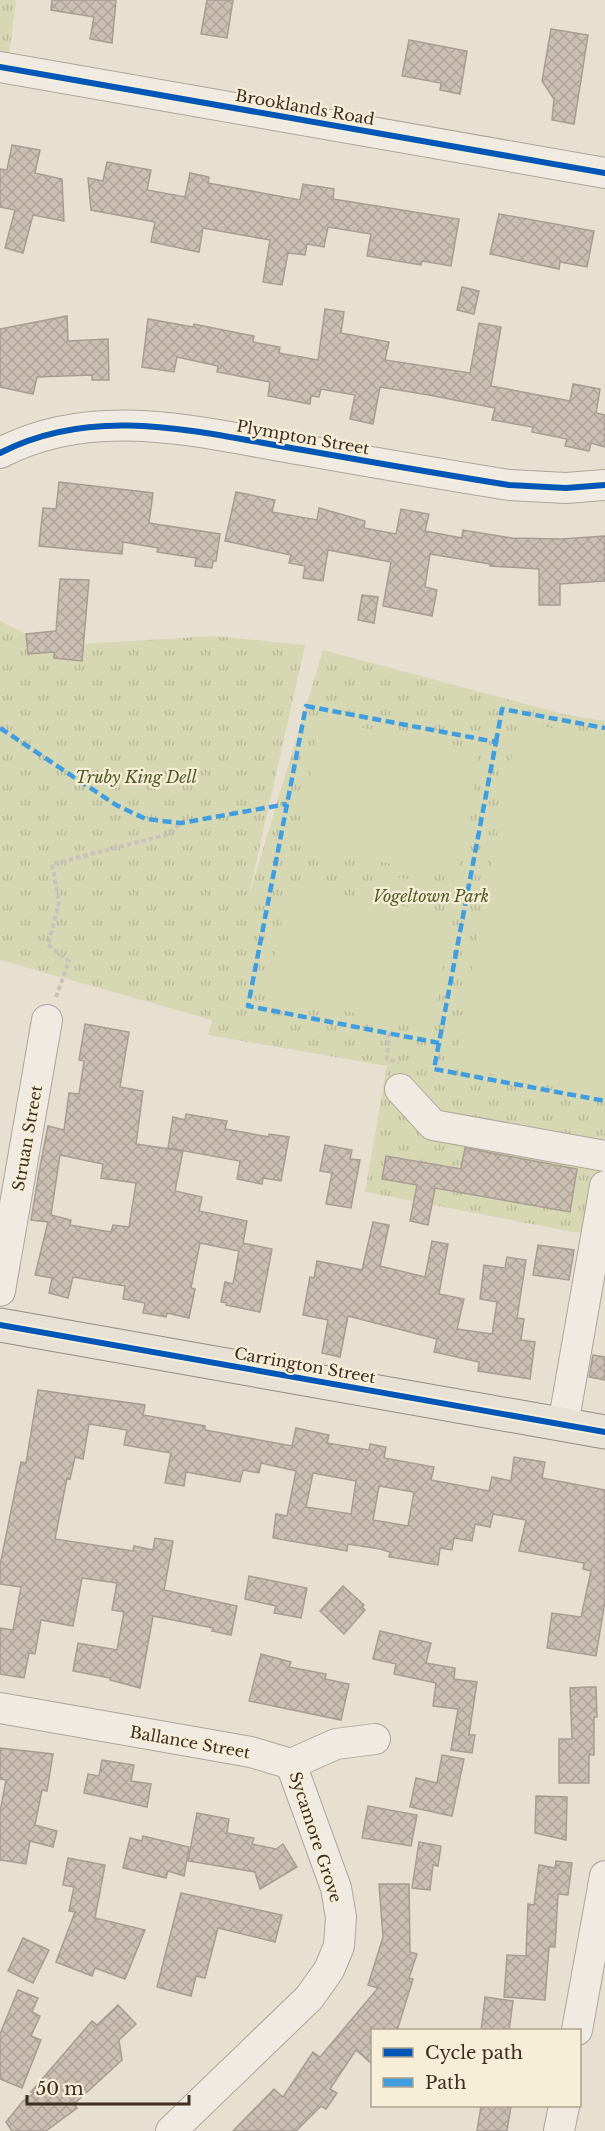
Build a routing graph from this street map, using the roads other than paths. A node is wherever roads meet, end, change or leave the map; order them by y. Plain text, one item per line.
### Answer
1 (0, 68) edge
2 (605, 173) edge
3 (0, 453) edge
4 (605, 485) edge
5 (47, 1020) road end
6 (400, 1089) road end
7 (605, 1156) edge
8 (605, 1186) edge
9 (0, 1291) edge
10 (0, 1325) edge
11 (563, 1425) junction
12 (605, 1432) edge
13 (0, 1708) edge
14 (375, 1739) dead end
15 (291, 1764) junction
16 (605, 1876) edge
17 (577, 2029) edge
18 (564, 2107) edge
19 (171, 2131) edge
20 (559, 2131) edge

1 - 2 street, Brooklands Road
3 - 4 street, Plympton Street
5 - 9 street, Struan Street
6 - 7 street
8 - 11 street
10 - 11 main road, Carrington Street
11 - 12 main road, Carrington Street
13 - 15 street, Ballance Street
14 - 15 street
15 - 19 street, Sycamore Grove
16 - 17 street
18 - 20 street

